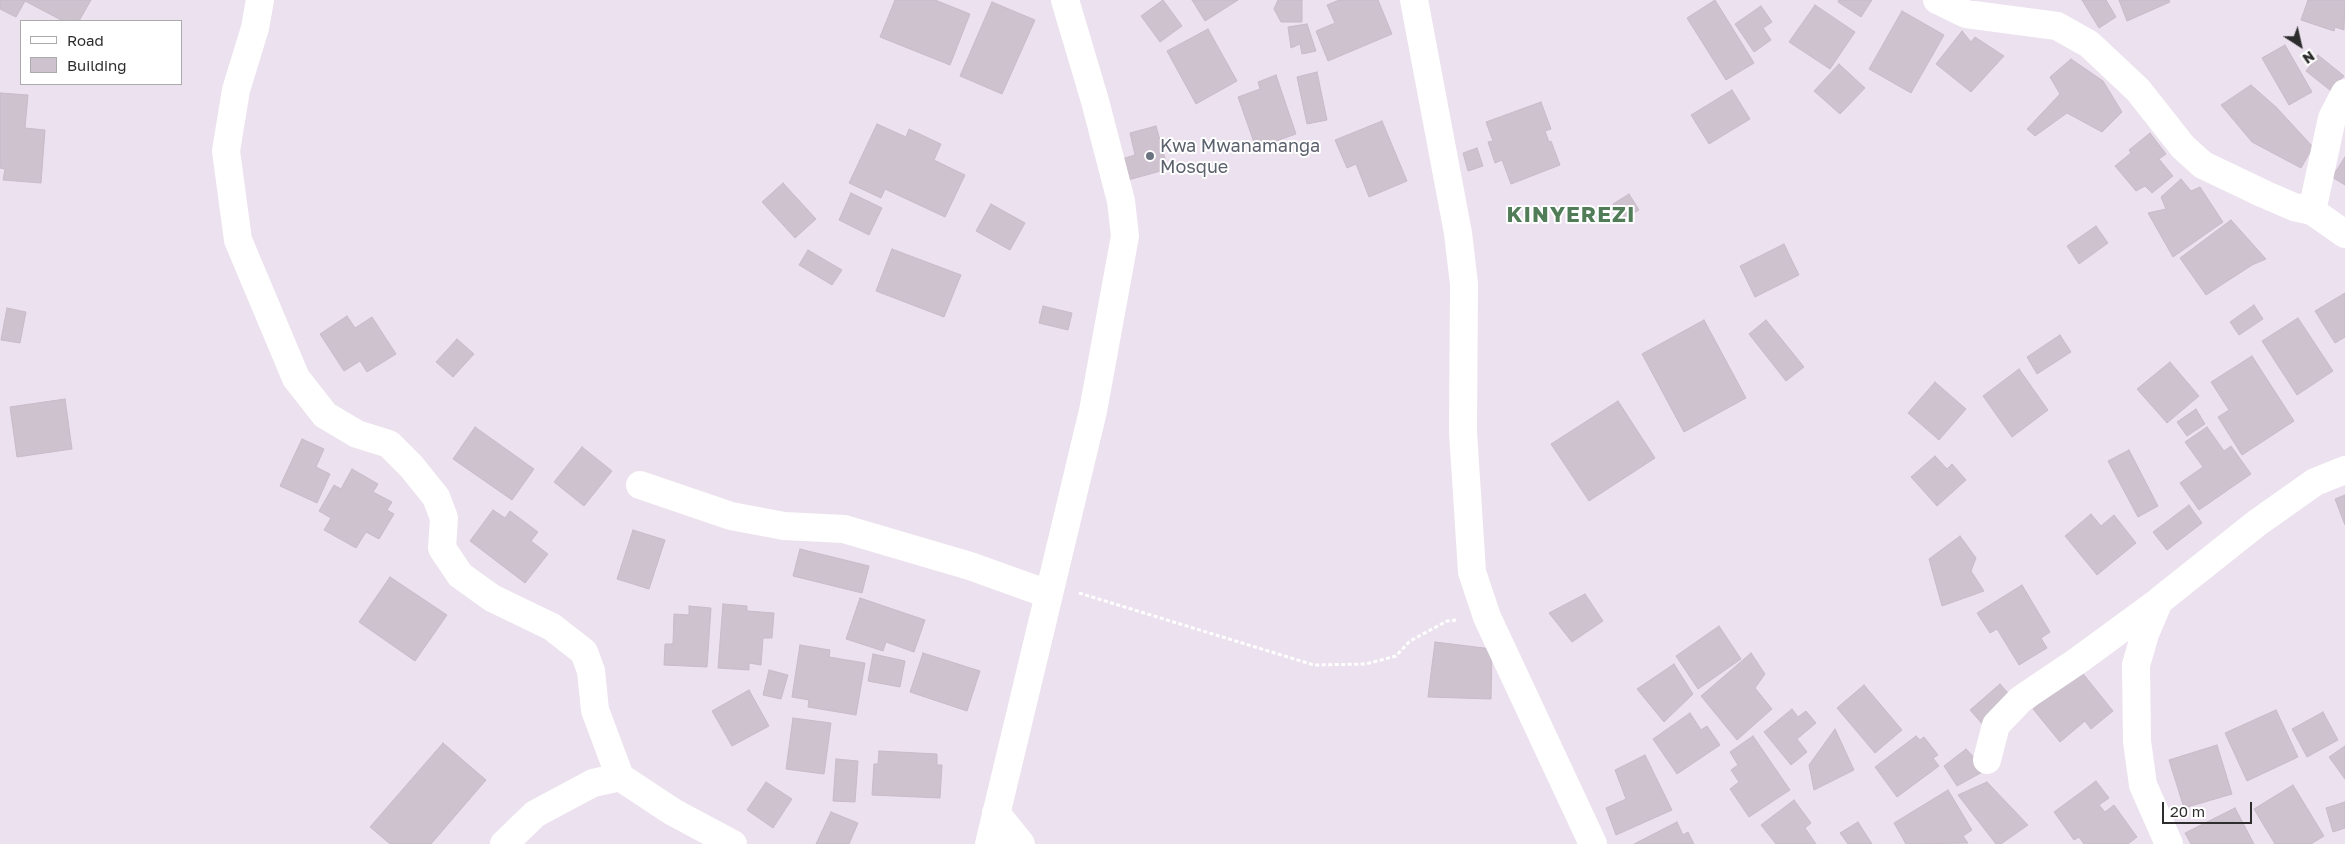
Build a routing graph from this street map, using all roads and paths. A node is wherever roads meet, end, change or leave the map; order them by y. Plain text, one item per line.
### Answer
1 (260, 0) edge
2 (1065, 0) edge
3 (1414, 0) edge
4 (1937, 0) edge
5 (2345, 92) edge
6 (2312, 211) junction
7 (2345, 234) edge
8 (2345, 470) edge
9 (640, 485) dead end
10 (1049, 590) junction
11 (2159, 601) junction
12 (1487, 617) junction
13 (1987, 760) dead end
14 (620, 777) junction
15 (996, 813) junction
16 (504, 844) edge
17 (733, 844) edge
18 (989, 844) edge
19 (1021, 844) edge
20 (1593, 844) edge
21 (2169, 844) edge

1 - 14 street
2 - 10 street
3 - 12 street
4 - 6 street
5 - 6 street
6 - 7 street
8 - 11 street
9 - 10 street
10 - 12 path
10 - 15 street
11 - 13 street
11 - 21 street
12 - 20 street
14 - 16 street
14 - 17 street
15 - 18 street
15 - 19 street

